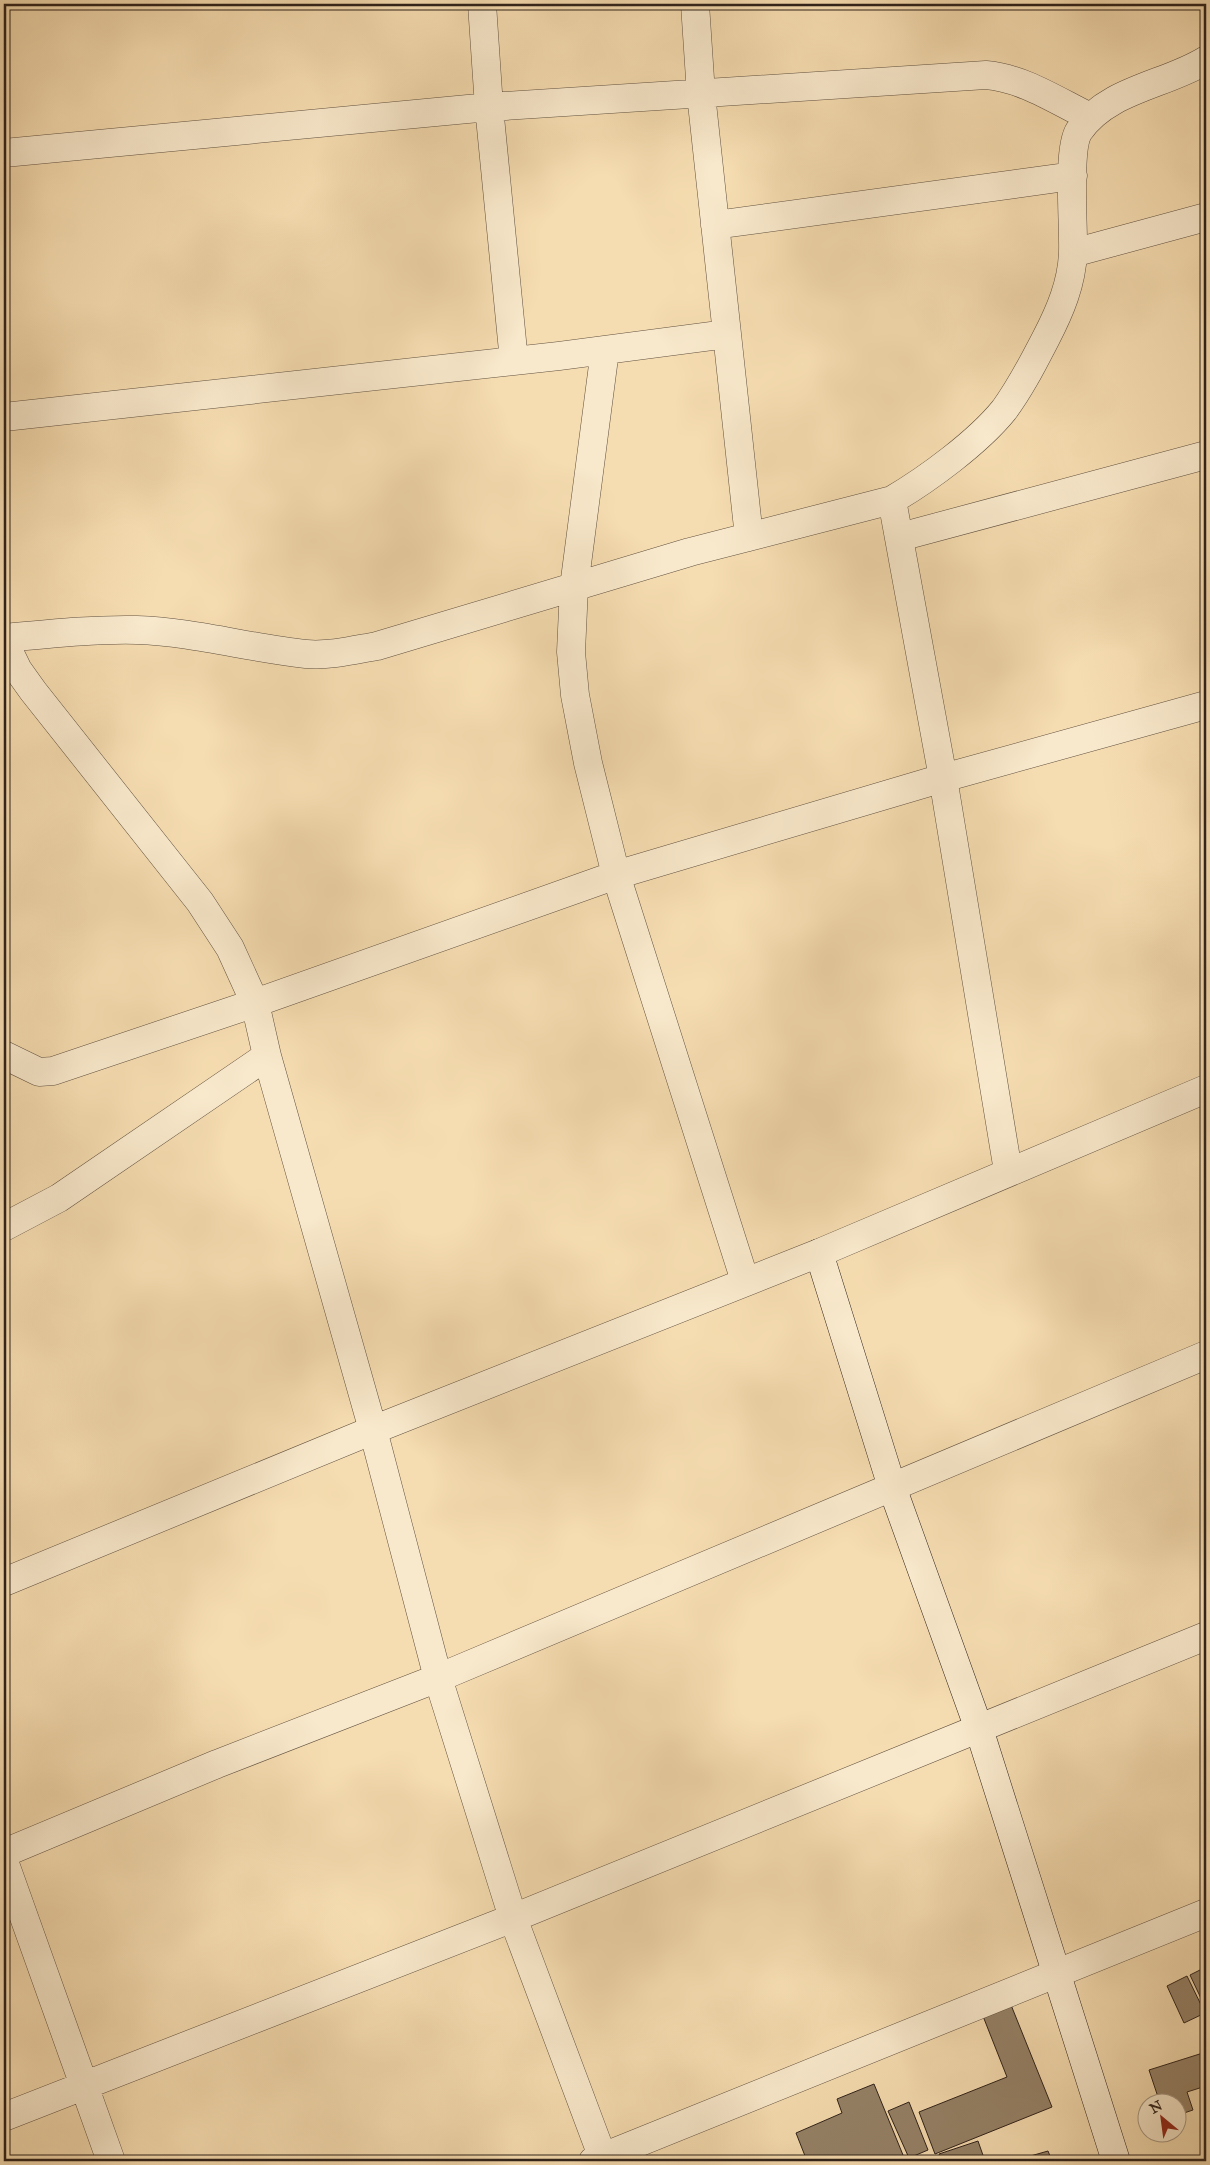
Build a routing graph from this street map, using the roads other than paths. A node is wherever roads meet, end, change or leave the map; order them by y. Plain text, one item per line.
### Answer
1 (482, 4) edge
2 (694, 4) edge
3 (1206, 60) edge
4 (701, 94) junction
5 (489, 107) junction
6 (1090, 117) junction
7 (4, 153) edge
8 (1073, 176) junction
9 (1206, 217) edge
10 (716, 225) junction
11 (1073, 254) junction
12 (727, 334) junction
13 (605, 350) junction
14 (514, 361) junction
15 (4, 417) edge
16 (1206, 455) edge
17 (892, 500) junction
18 (900, 536) junction
19 (749, 537) junction
20 (574, 587) junction
21 (4, 639) edge
22 (1206, 705) edge
23 (943, 778) junction
24 (616, 875) junction
25 (255, 1003) junction
26 (4, 1055) edge
27 (267, 1056) junction
28 (1206, 1089) edge
29 (1008, 1171) junction
30 (4, 1227) edge
31 (819, 1253) junction
32 (745, 1282) junction
33 (1206, 1355) edge
34 (373, 1430) junction
35 (892, 1487) junction
36 (4, 1582) edge
37 (1206, 1636) edge
38 (438, 1678) junction
39 (979, 1729) junction
40 (4, 1853) edge
41 (4, 1861) edge
42 (1206, 1913) edge
43 (513, 1918) junction
44 (1057, 1973) junction
45 (84, 2086) junction
46 (4, 2117) edge
47 (600, 2160) edge
48 (111, 2161) edge
49 (1116, 2161) edge

1 - 5 street
2 - 4 street
3 - 6 street
4 - 5 street
4 - 6 street
4 - 10 street
5 - 7 street
5 - 14 street
6 - 8 street
8 - 10 street
8 - 11 street
9 - 11 street
10 - 12 street
11 - 17 street
12 - 13 street
12 - 19 street
13 - 14 street
13 - 20 street
14 - 15 street
16 - 18 street
17 - 18 street
17 - 19 street
18 - 23 street
19 - 20 street
20 - 21 street
20 - 24 street
21 - 25 street
22 - 23 street
23 - 24 street
23 - 29 street
24 - 25 street
24 - 32 street
25 - 26 street
25 - 27 street
27 - 30 street
27 - 34 street
28 - 29 street
29 - 31 street
31 - 32 street
31 - 35 street
32 - 34 street
33 - 35 street
34 - 36 street
34 - 38 street
35 - 38 street
35 - 39 street
37 - 39 street
38 - 40 street
38 - 43 street
39 - 43 street
39 - 44 street
41 - 45 street
42 - 44 street
43 - 45 street
43 - 47 street
44 - 47 street
44 - 49 street
45 - 46 street
45 - 48 street

